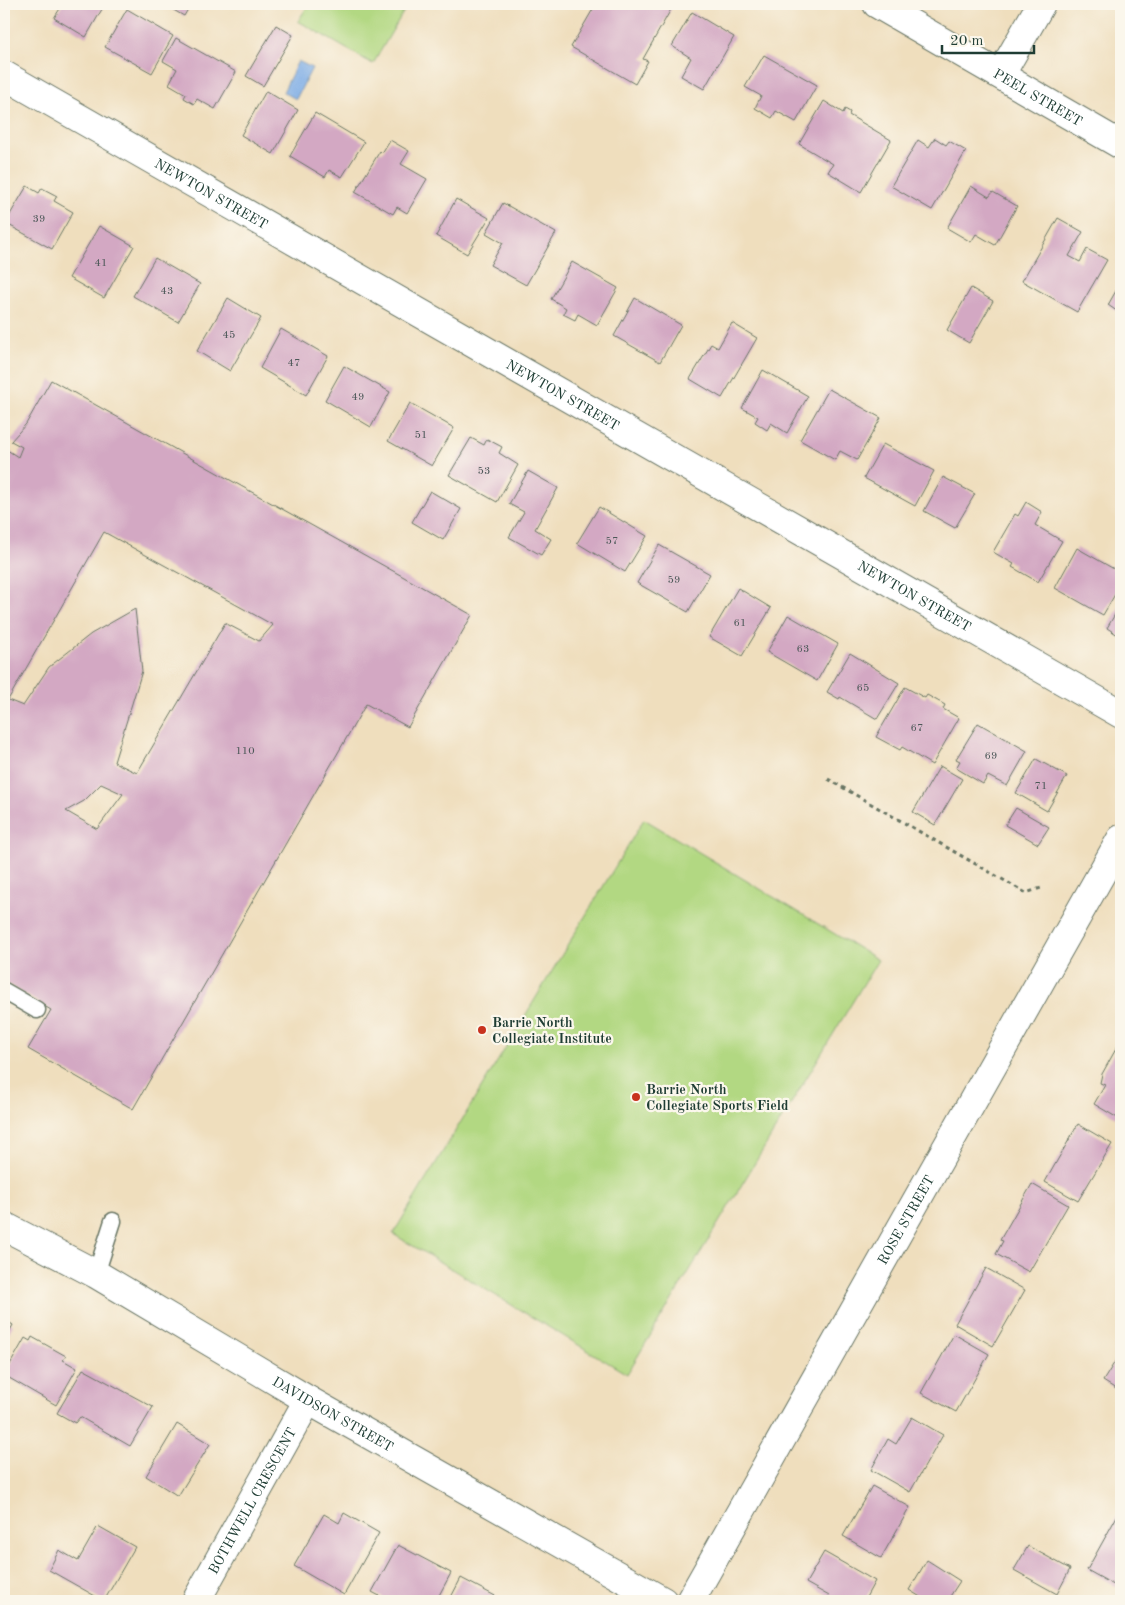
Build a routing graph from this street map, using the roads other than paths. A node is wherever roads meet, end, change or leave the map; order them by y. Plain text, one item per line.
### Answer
1 (876, 4) edge
2 (1041, 4) edge
3 (1001, 74) junction
4 (4, 75) edge
5 (1121, 145) edge
6 (1121, 714) edge
7 (1121, 838) edge
8 (4, 991) edge
9 (37, 1010) dead end
10 (114, 1221) dead end
11 (4, 1226) edge
12 (96, 1274) junction
13 (308, 1400) junction
14 (196, 1601) edge
15 (663, 1601) edge
16 (690, 1601) edge

1 - 3 street, PEEL STREET
2 - 3 street
3 - 5 street, PEEL STREET
4 - 6 street, NEWTON STREET
7 - 16 street, ROSE STREET
8 - 9 lane
10 - 12 lane
11 - 12 street, DAVIDSON STREET
12 - 13 street, DAVIDSON STREET
13 - 14 street, BOTHWELL CRESCENT
13 - 15 street, DAVIDSON STREET

